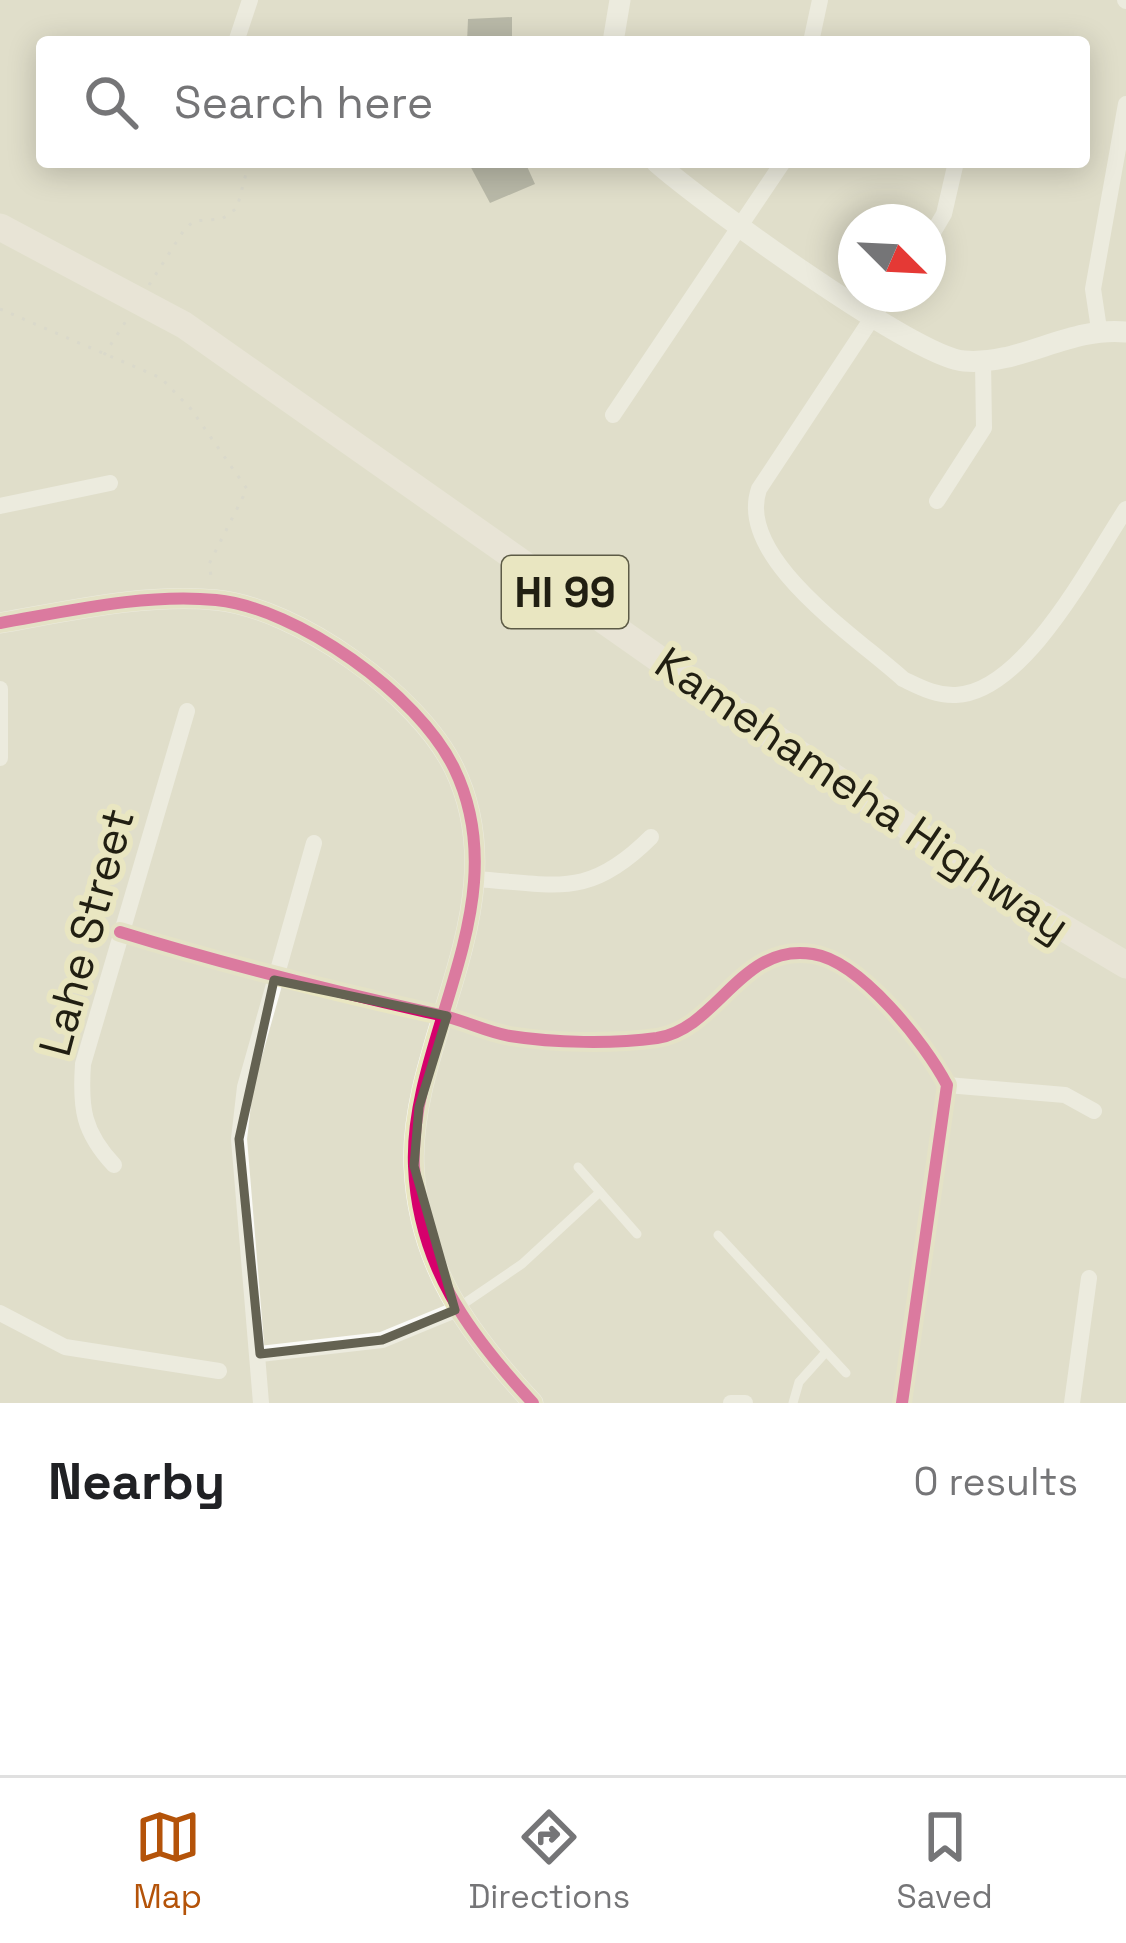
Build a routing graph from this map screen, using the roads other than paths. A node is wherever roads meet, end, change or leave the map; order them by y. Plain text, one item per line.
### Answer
1 (250, 0) edge
2 (620, 0) edge
3 (820, 0) edge
4 (238, 36) edge
5 (614, 36) edge
6 (812, 36) edge
7 (1126, 104) edge
8 (664, 168) edge
9 (779, 168) edge
10 (955, 168) edge
11 (946, 205) edge
12 (0, 227) edge
13 (740, 227) junction
14 (872, 314) junction
15 (1099, 329) junction
16 (1126, 332) edge
17 (983, 362) junction
18 (613, 415) dead end
19 (110, 483) dead end
20 (937, 501) dead end
21 (0, 506) edge
22 (1126, 509) edge
23 (0, 623) edge
24 (0, 689) edge
25 (187, 711) dead end
26 (0, 758) edge
27 (651, 836) dead end
28 (314, 843) dead end
29 (474, 879) junction
30 (121, 932) junction
31 (1126, 965) edge
32 (274, 980) junction
33 (447, 1016) junction
34 (947, 1084) junction
35 (1094, 1111) dead end
36 (114, 1165) dead end
37 (578, 1167) dead end
38 (600, 1192) junction
39 (637, 1234) dead end
40 (718, 1235) dead end
41 (1089, 1277) dead end
42 (454, 1310) junction
43 (0, 1313) edge
44 (826, 1352) junction
45 (260, 1354) junction
46 (219, 1371) dead end
47 (846, 1372) dead end
48 (261, 1403) edge
49 (533, 1403) edge
50 (731, 1403) edge
51 (745, 1403) edge
52 (793, 1403) edge
53 (902, 1403) edge
54 (1072, 1403) edge

1 - 4 street
2 - 5 street
3 - 6 street
7 - 15 street
8 - 13 street
9 - 13 street
10 - 11 street
12 - 31 main road, Kamehameha Highway / HI 99
13 - 14 street
13 - 18 street
14 - 17 street
14 - 22 street
15 - 16 street
15 - 17 street
17 - 20 street
19 - 21 street
23 - 29 street
24 - 26 street
25 - 30 street, Lahe Street
27 - 29 street
28 - 32 street
29 - 33 street
30 - 32 street
30 - 36 street, Lahe Street
32 - 33 street
32 - 45 street
33 - 34 street
33 - 42 street
34 - 35 street
34 - 53 street
37 - 38 lane
38 - 39 lane
38 - 42 lane
40 - 44 lane
41 - 54 street
42 - 45 street
42 - 49 street
43 - 46 street
44 - 47 lane
44 - 52 lane
45 - 48 street
50 - 51 street

